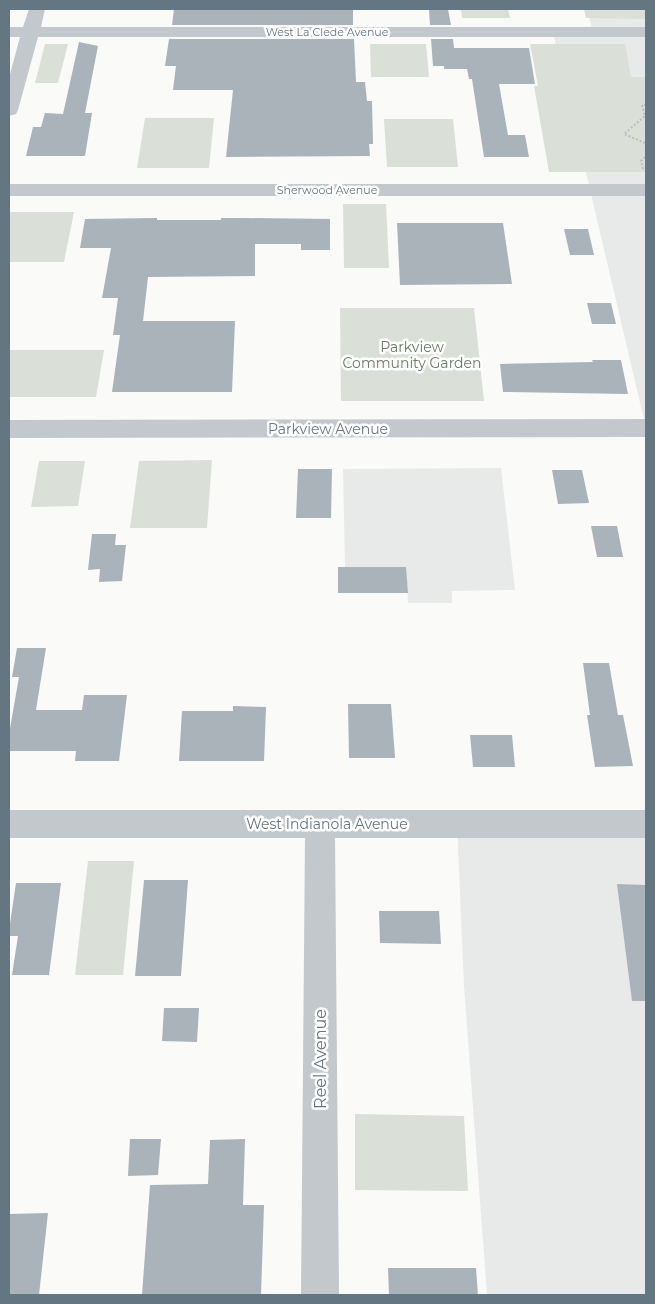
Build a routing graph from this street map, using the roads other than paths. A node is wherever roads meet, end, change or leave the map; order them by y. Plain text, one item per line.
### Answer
1 (37, 9) edge
2 (9, 32) edge
3 (30, 32) junction
4 (646, 32) edge
5 (9, 110) edge
6 (9, 190) edge
7 (646, 190) edge
8 (646, 428) edge
9 (9, 429) edge
10 (9, 824) edge
11 (320, 824) junction
12 (646, 824) edge
13 (320, 1295) edge

1 - 3 street
2 - 3 street, West La Clede Avenue
3 - 4 street, West La Clede Avenue
3 - 5 street
6 - 7 street, Sherwood Avenue
8 - 9 street, Parkview Avenue
10 - 11 street, West Indianola Avenue
11 - 12 street, West Indianola Avenue
11 - 13 street, Reel Avenue

